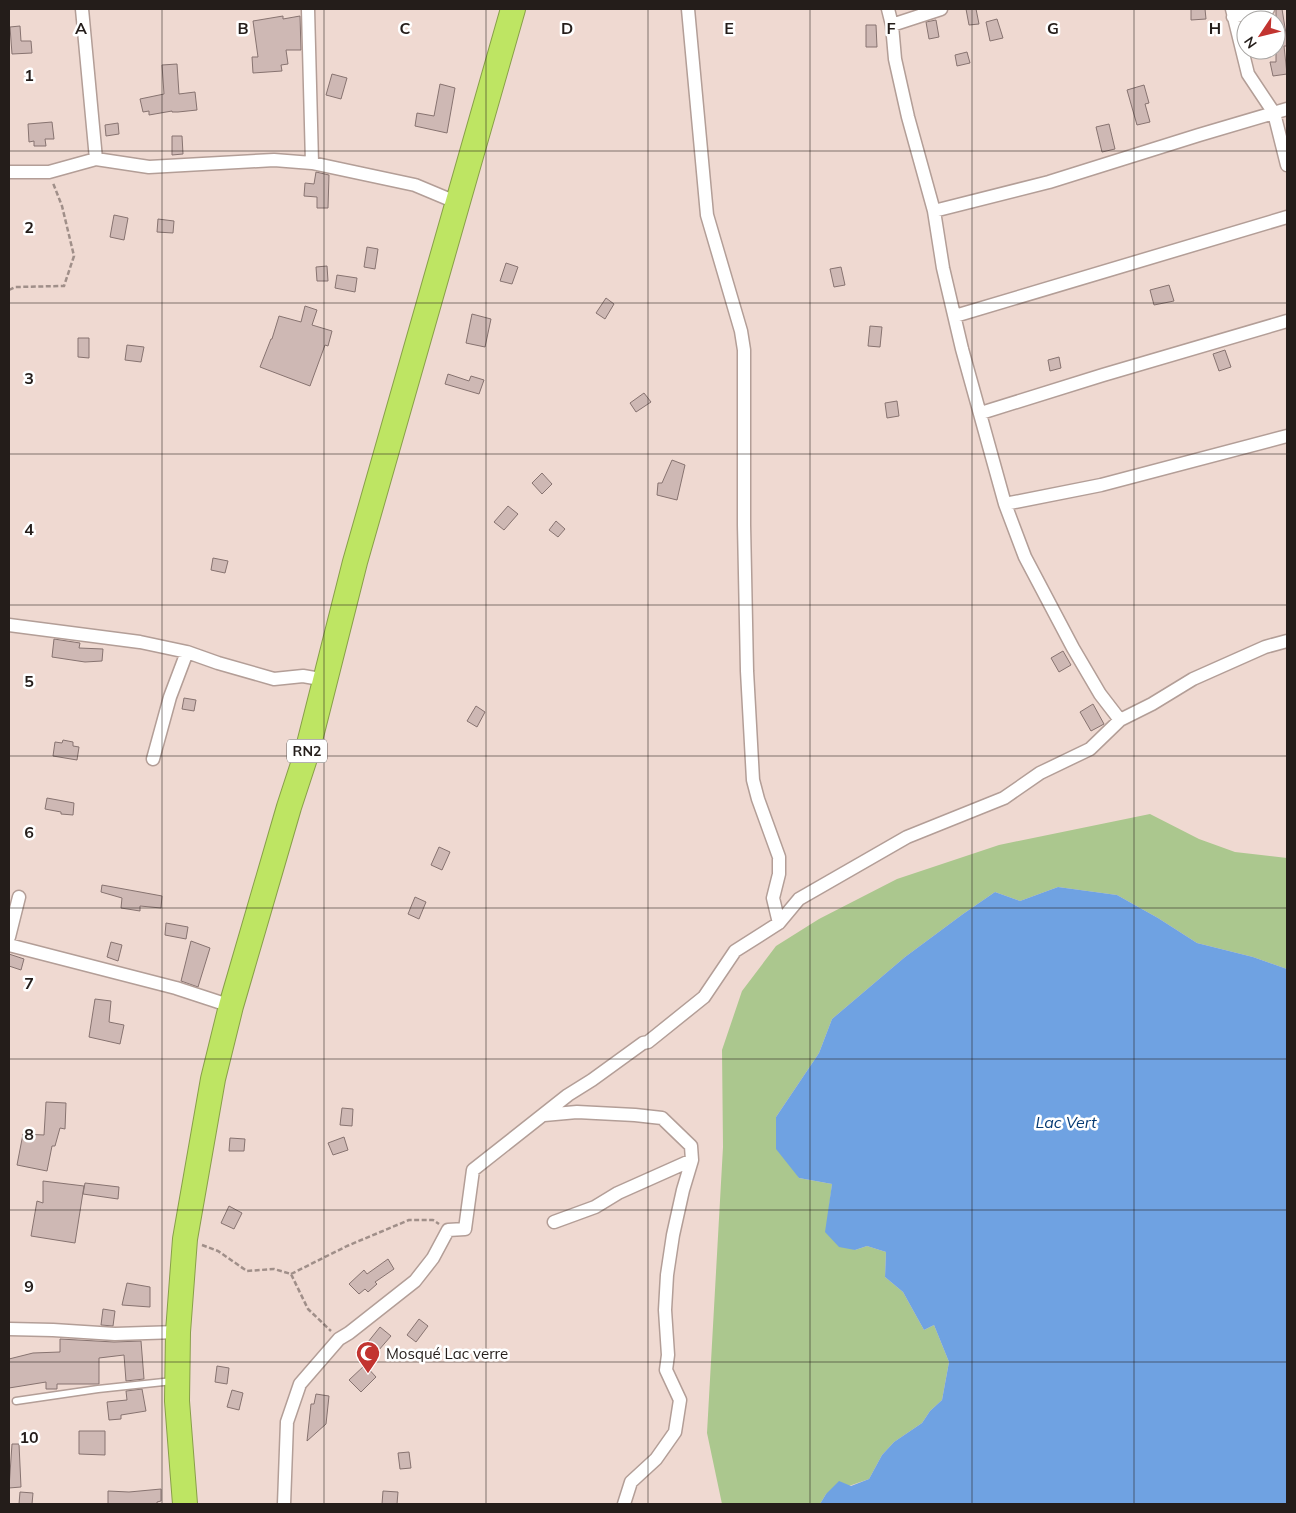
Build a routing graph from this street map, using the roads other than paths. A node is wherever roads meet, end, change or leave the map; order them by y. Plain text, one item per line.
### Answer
1 (82, 9) edge
2 (308, 9) edge
3 (513, 9) edge
4 (688, 9) edge
5 (888, 9) edge
6 (941, 9) edge
7 (1268, 9) edge
8 (1233, 13) edge
9 (892, 25) junction
10 (1287, 109) edge
11 (1274, 113) junction
12 (96, 159) junction
13 (312, 163) junction
14 (1287, 165) edge
15 (9, 172) edge
16 (458, 203) junction
17 (934, 211) junction
18 (1287, 217) edge
19 (955, 316) junction
20 (1287, 321) edge
21 (981, 413) junction
22 (1287, 436) edge
23 (1005, 504) junction
24 (9, 625) edge
25 (1287, 642) edge
26 (187, 652) junction
27 (326, 680) junction
28 (1120, 720) junction
29 (154, 759) dead end
30 (19, 897) dead end
31 (779, 923) junction
32 (9, 937) edge
33 (9, 945) edge
34 (231, 1006) junction
35 (544, 1115) junction
36 (692, 1160) junction
37 (554, 1222) dead end
38 (9, 1329) edge
39 (178, 1332) junction
40 (177, 1381) junction
41 (16, 1401) dead end
42 (186, 1504) edge
43 (284, 1504) edge
44 (624, 1504) edge

1 - 12 street
2 - 13 street
3 - 16 highway, RN2
4 - 31 street
5 - 9 street
6 - 9 street
7 - 8 street
8 - 11 street
9 - 17 street
10 - 11 street
11 - 14 street
11 - 17 street
12 - 13 street
12 - 15 street
13 - 16 street
16 - 27 highway, RN2
17 - 19 street
18 - 19 street
19 - 21 street
20 - 21 street
21 - 23 street
22 - 23 street
23 - 28 street
24 - 26 street
25 - 28 street
26 - 27 street
26 - 29 street
27 - 34 highway, RN2
28 - 31 street
30 - 32 street
31 - 35 street
33 - 34 street
34 - 39 highway, RN2
35 - 36 street
35 - 43 street
36 - 37 street
36 - 44 street
38 - 39 street
39 - 40 highway, RN2
40 - 41 lane
40 - 42 highway, RN2

